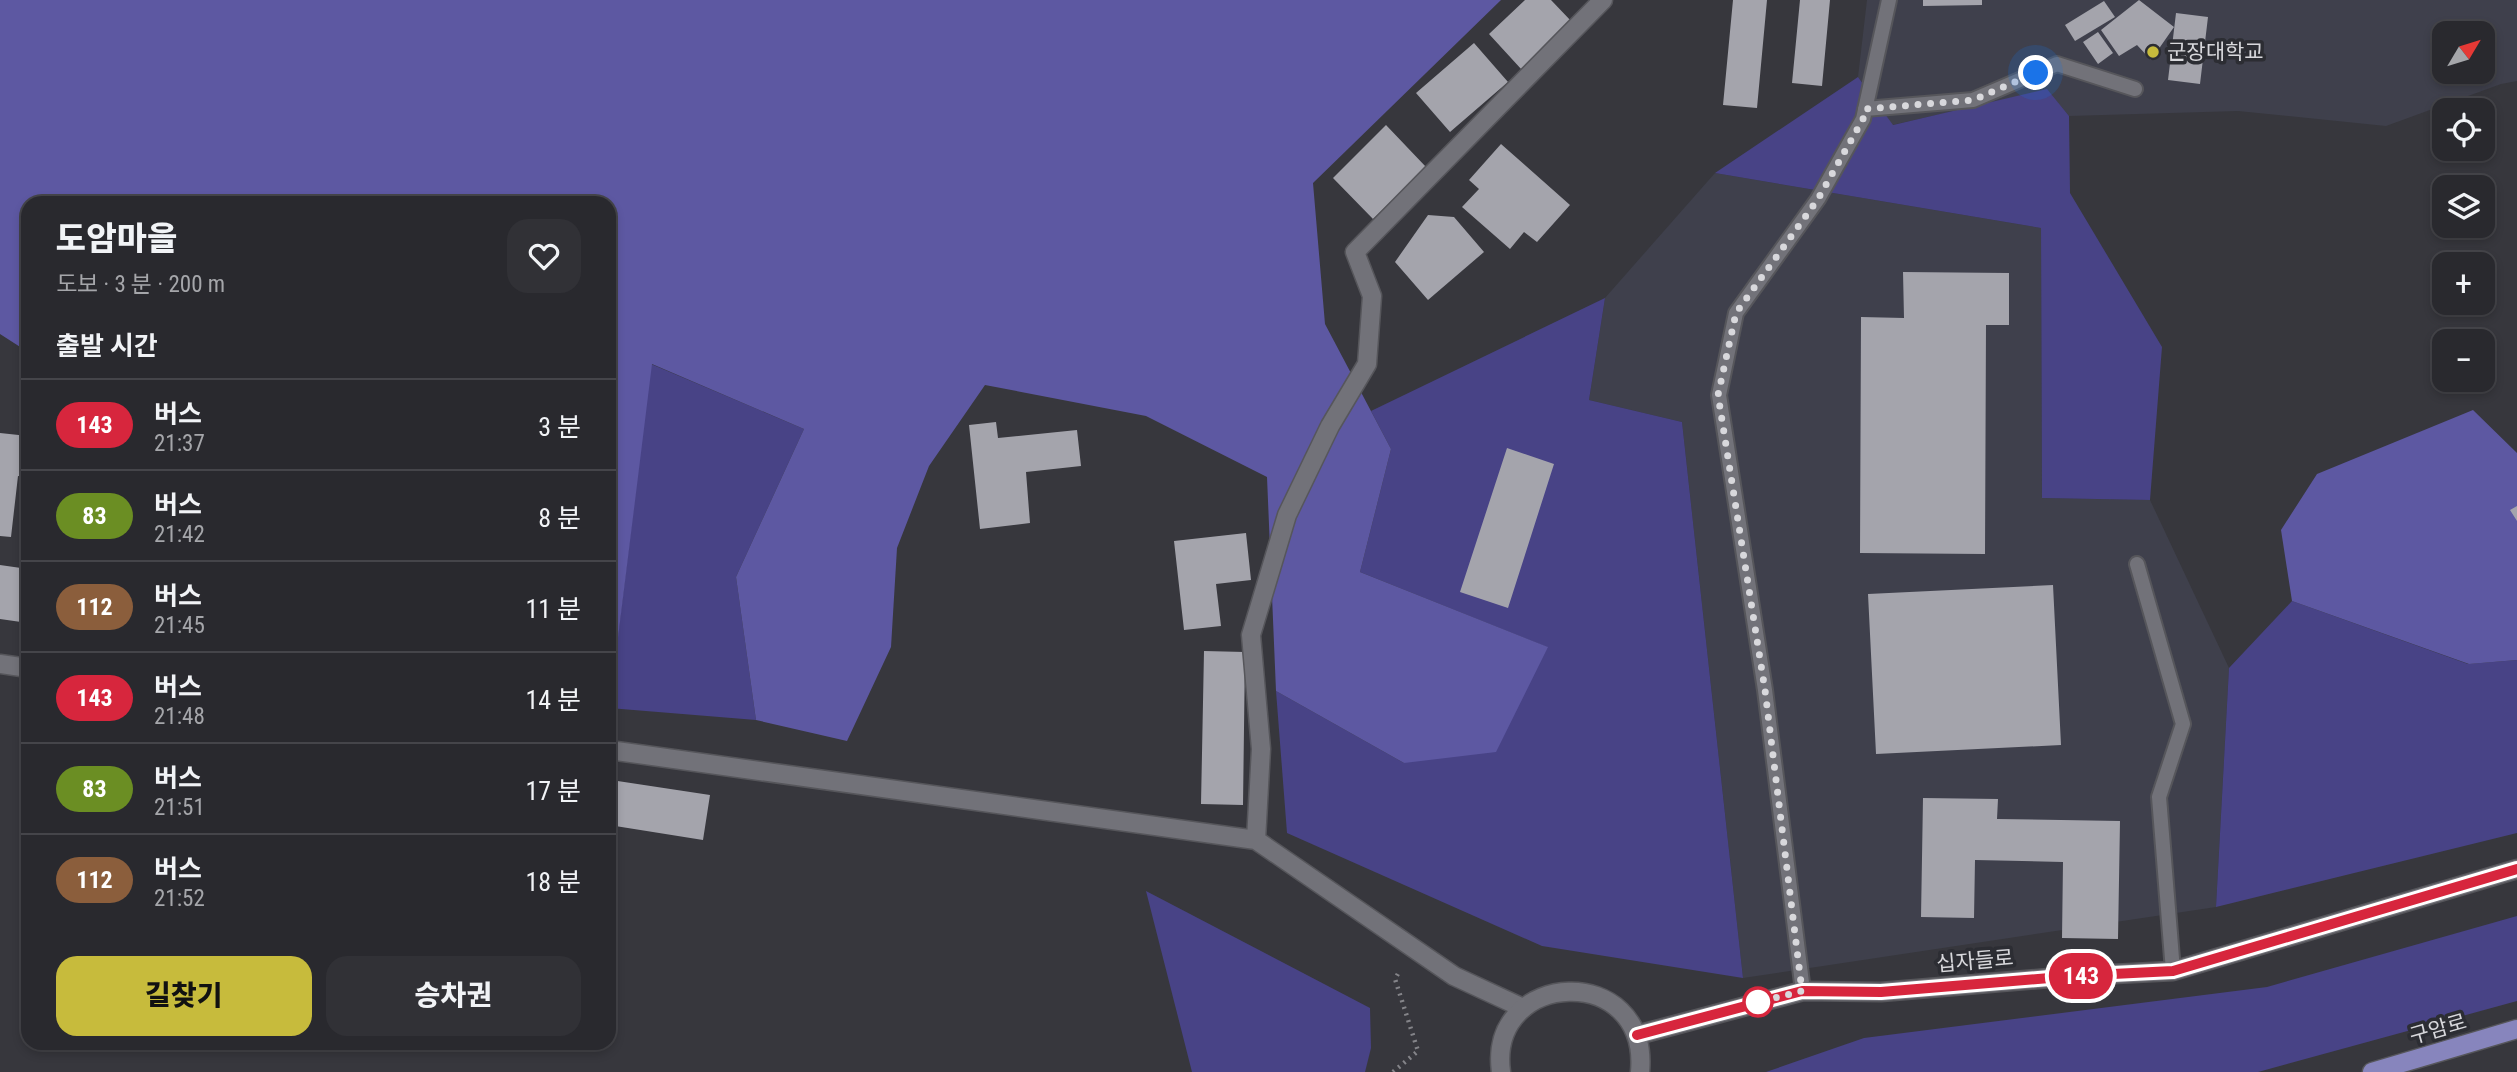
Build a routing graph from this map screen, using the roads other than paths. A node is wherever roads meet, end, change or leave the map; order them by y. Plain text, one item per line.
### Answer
1 (1603, 0) edge
2 (1889, 0) edge
3 (2134, 89) dead end
4 (1865, 109) junction
5 (2137, 564) dead end
6 (0, 664) edge
7 (21, 667) edge
8 (616, 751) edge
9 (1256, 840) junction
10 (2517, 869) edge
11 (2173, 971) junction
12 (1802, 991) junction
13 (1523, 1008) junction
14 (2517, 1030) edge
15 (1637, 1035) junction
16 (1501, 1072) edge
17 (1640, 1072) edge
18 (2372, 1072) edge

1 - 9 street
2 - 4 lane
3 - 4 lane
4 - 12 lane
5 - 11 lane
6 - 7 street
8 - 9 street
9 - 13 street
10 - 11 street, 십자들로
11 - 12 street, 십자들로
12 - 15 street, 십자들로
13 - 15 street
13 - 16 street
14 - 18 main road, 구암로
15 - 17 street

